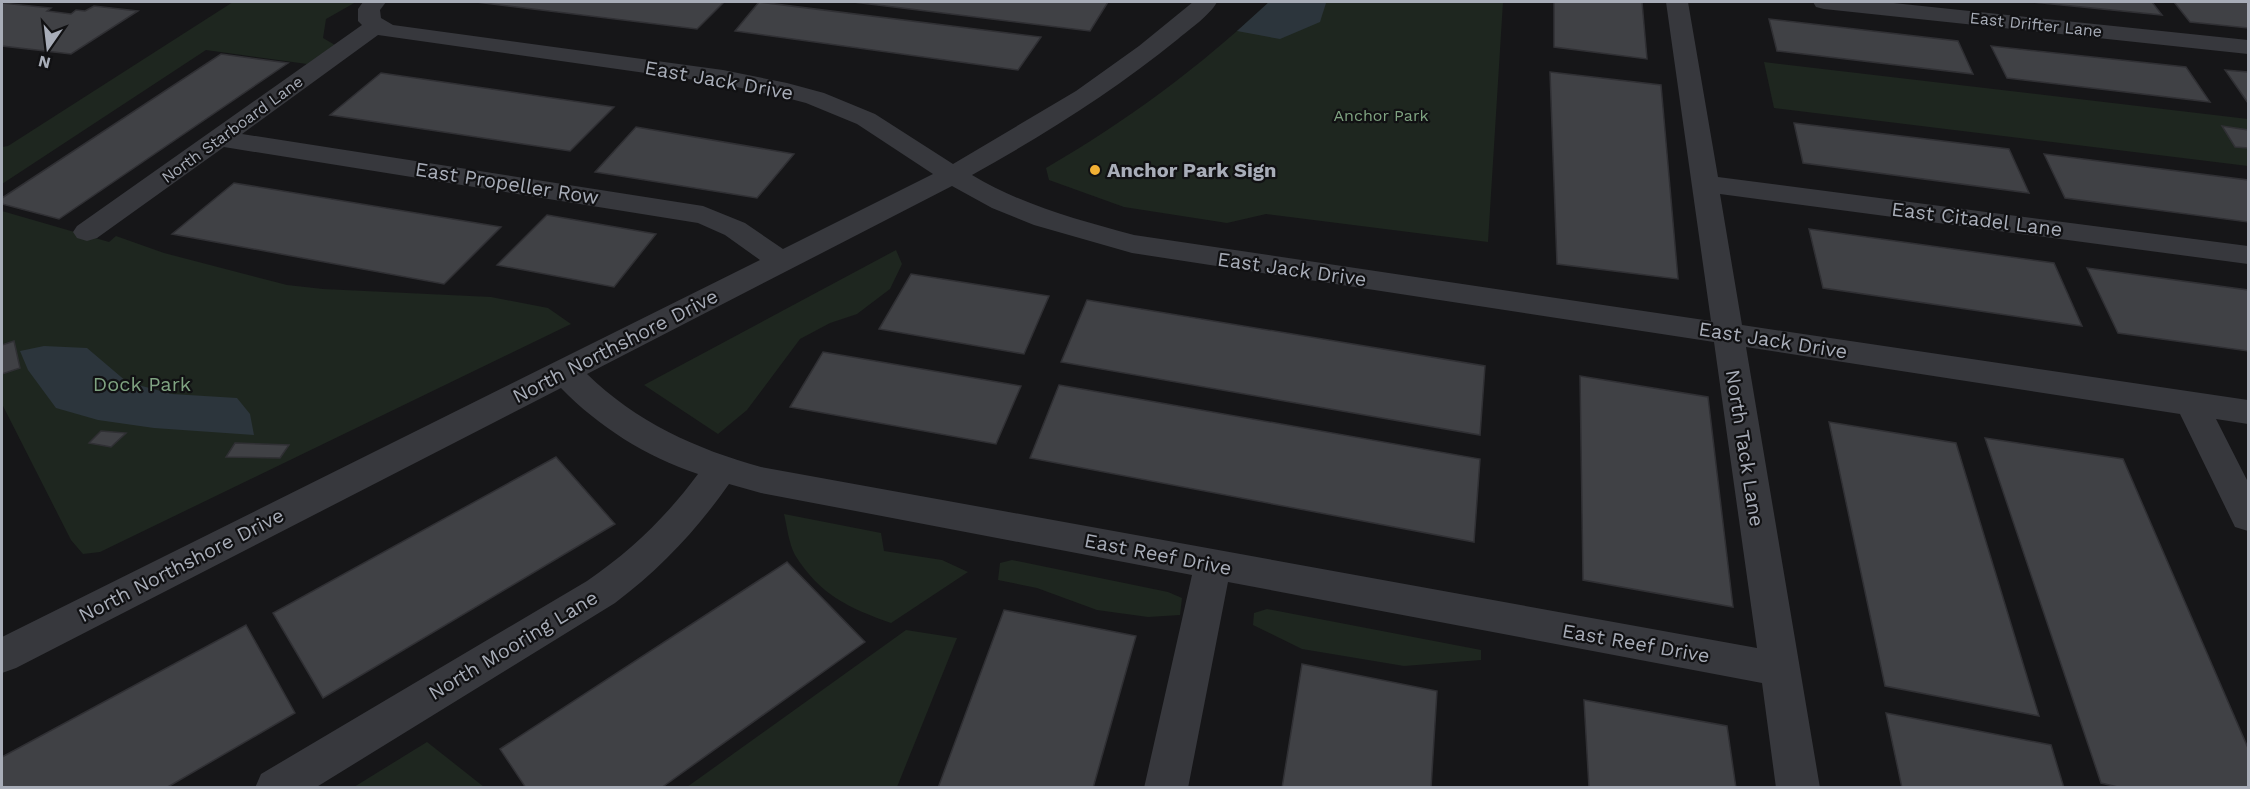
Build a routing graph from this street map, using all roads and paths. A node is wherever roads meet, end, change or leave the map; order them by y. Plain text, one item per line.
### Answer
1 (1206, 2) edge
2 (1677, 2) edge
3 (1824, 2) edge
4 (374, 16) edge
5 (2248, 47) edge
6 (219, 138) junction
7 (953, 175) junction
8 (1704, 184) junction
9 (87, 232) dead end
10 (2248, 255) edge
11 (781, 262) junction
12 (1727, 333) junction
13 (565, 372) junction
14 (2192, 404) junction
15 (2248, 412) edge
16 (720, 469) junction
17 (2248, 517) edge
18 (1214, 565) junction
19 (5, 644) edge
20 (1779, 669) junction
21 (276, 788) edge
22 (1166, 788) edge
23 (1798, 788) edge

1 - 7 street, North Northshore Drive
2 - 8 street, North Tack Lane
3 - 5 street, East Drifter Lane
4 - 6 street, North Starboard Lane
4 - 7 street, East Jack Drive
6 - 9 street, North Starboard Lane
6 - 11 street, East Propeller Row
7 - 11 street, North Northshore Drive
7 - 12 street, East Jack Drive
8 - 10 street, East Citadel Lane
8 - 12 street, North Tack Lane
11 - 13 street, North Northshore Drive
12 - 14 street, East Jack Drive
12 - 20 street, North Tack Lane
13 - 16 street, East Reef Drive
13 - 19 street, North Northshore Drive
14 - 15 street, East Jack Drive
14 - 17 street
16 - 18 street, East Reef Drive
16 - 21 street, North Mooring Lane
18 - 20 street, East Reef Drive
18 - 22 street
20 - 23 street, North Tack Lane

